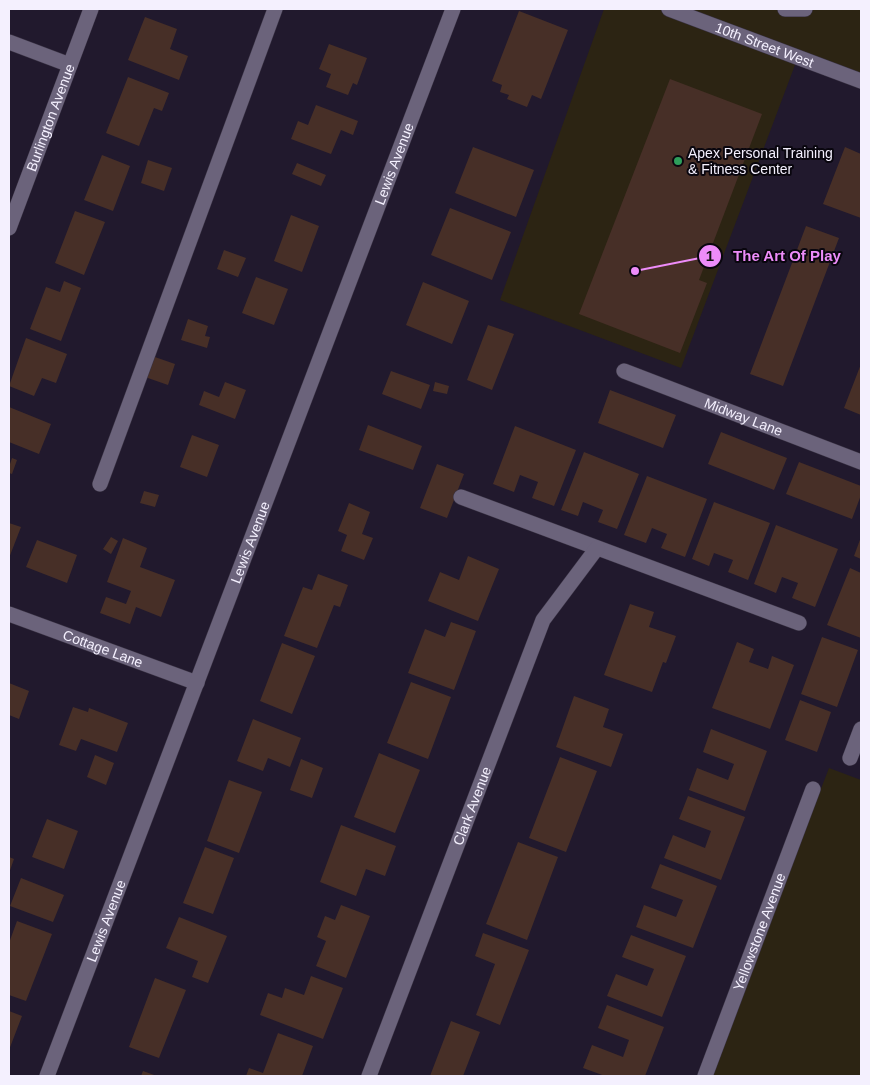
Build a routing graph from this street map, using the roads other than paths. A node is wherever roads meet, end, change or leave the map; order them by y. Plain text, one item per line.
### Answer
1 (91, 9) edge
2 (275, 9) edge
3 (453, 9) edge
4 (669, 9) edge
5 (784, 9) edge
6 (805, 9) edge
7 (9, 42) edge
8 (70, 65) junction
9 (861, 81) edge
10 (9, 228) edge
11 (624, 371) dead end
12 (861, 462) edge
13 (100, 484) dead end
14 (461, 497) dead end
15 (597, 548) junction
16 (9, 614) edge
17 (799, 624) dead end
18 (197, 683) junction
19 (861, 729) edge
20 (850, 758) dead end
21 (813, 789) dead end
22 (47, 1076) edge
23 (368, 1076) edge
24 (705, 1076) edge

1 - 8 street, Burlington Avenue
2 - 13 street
3 - 18 street, Lewis Avenue
4 - 9 street, 10th Street West
5 - 6 street
7 - 8 street
8 - 10 street, Burlington Avenue
11 - 12 street, Midway Lane
14 - 15 street
15 - 17 street
15 - 23 street, Clark Avenue
16 - 18 street, Cottage Lane
18 - 22 street, Lewis Avenue
19 - 20 street
21 - 24 street, Yellowstone Avenue

